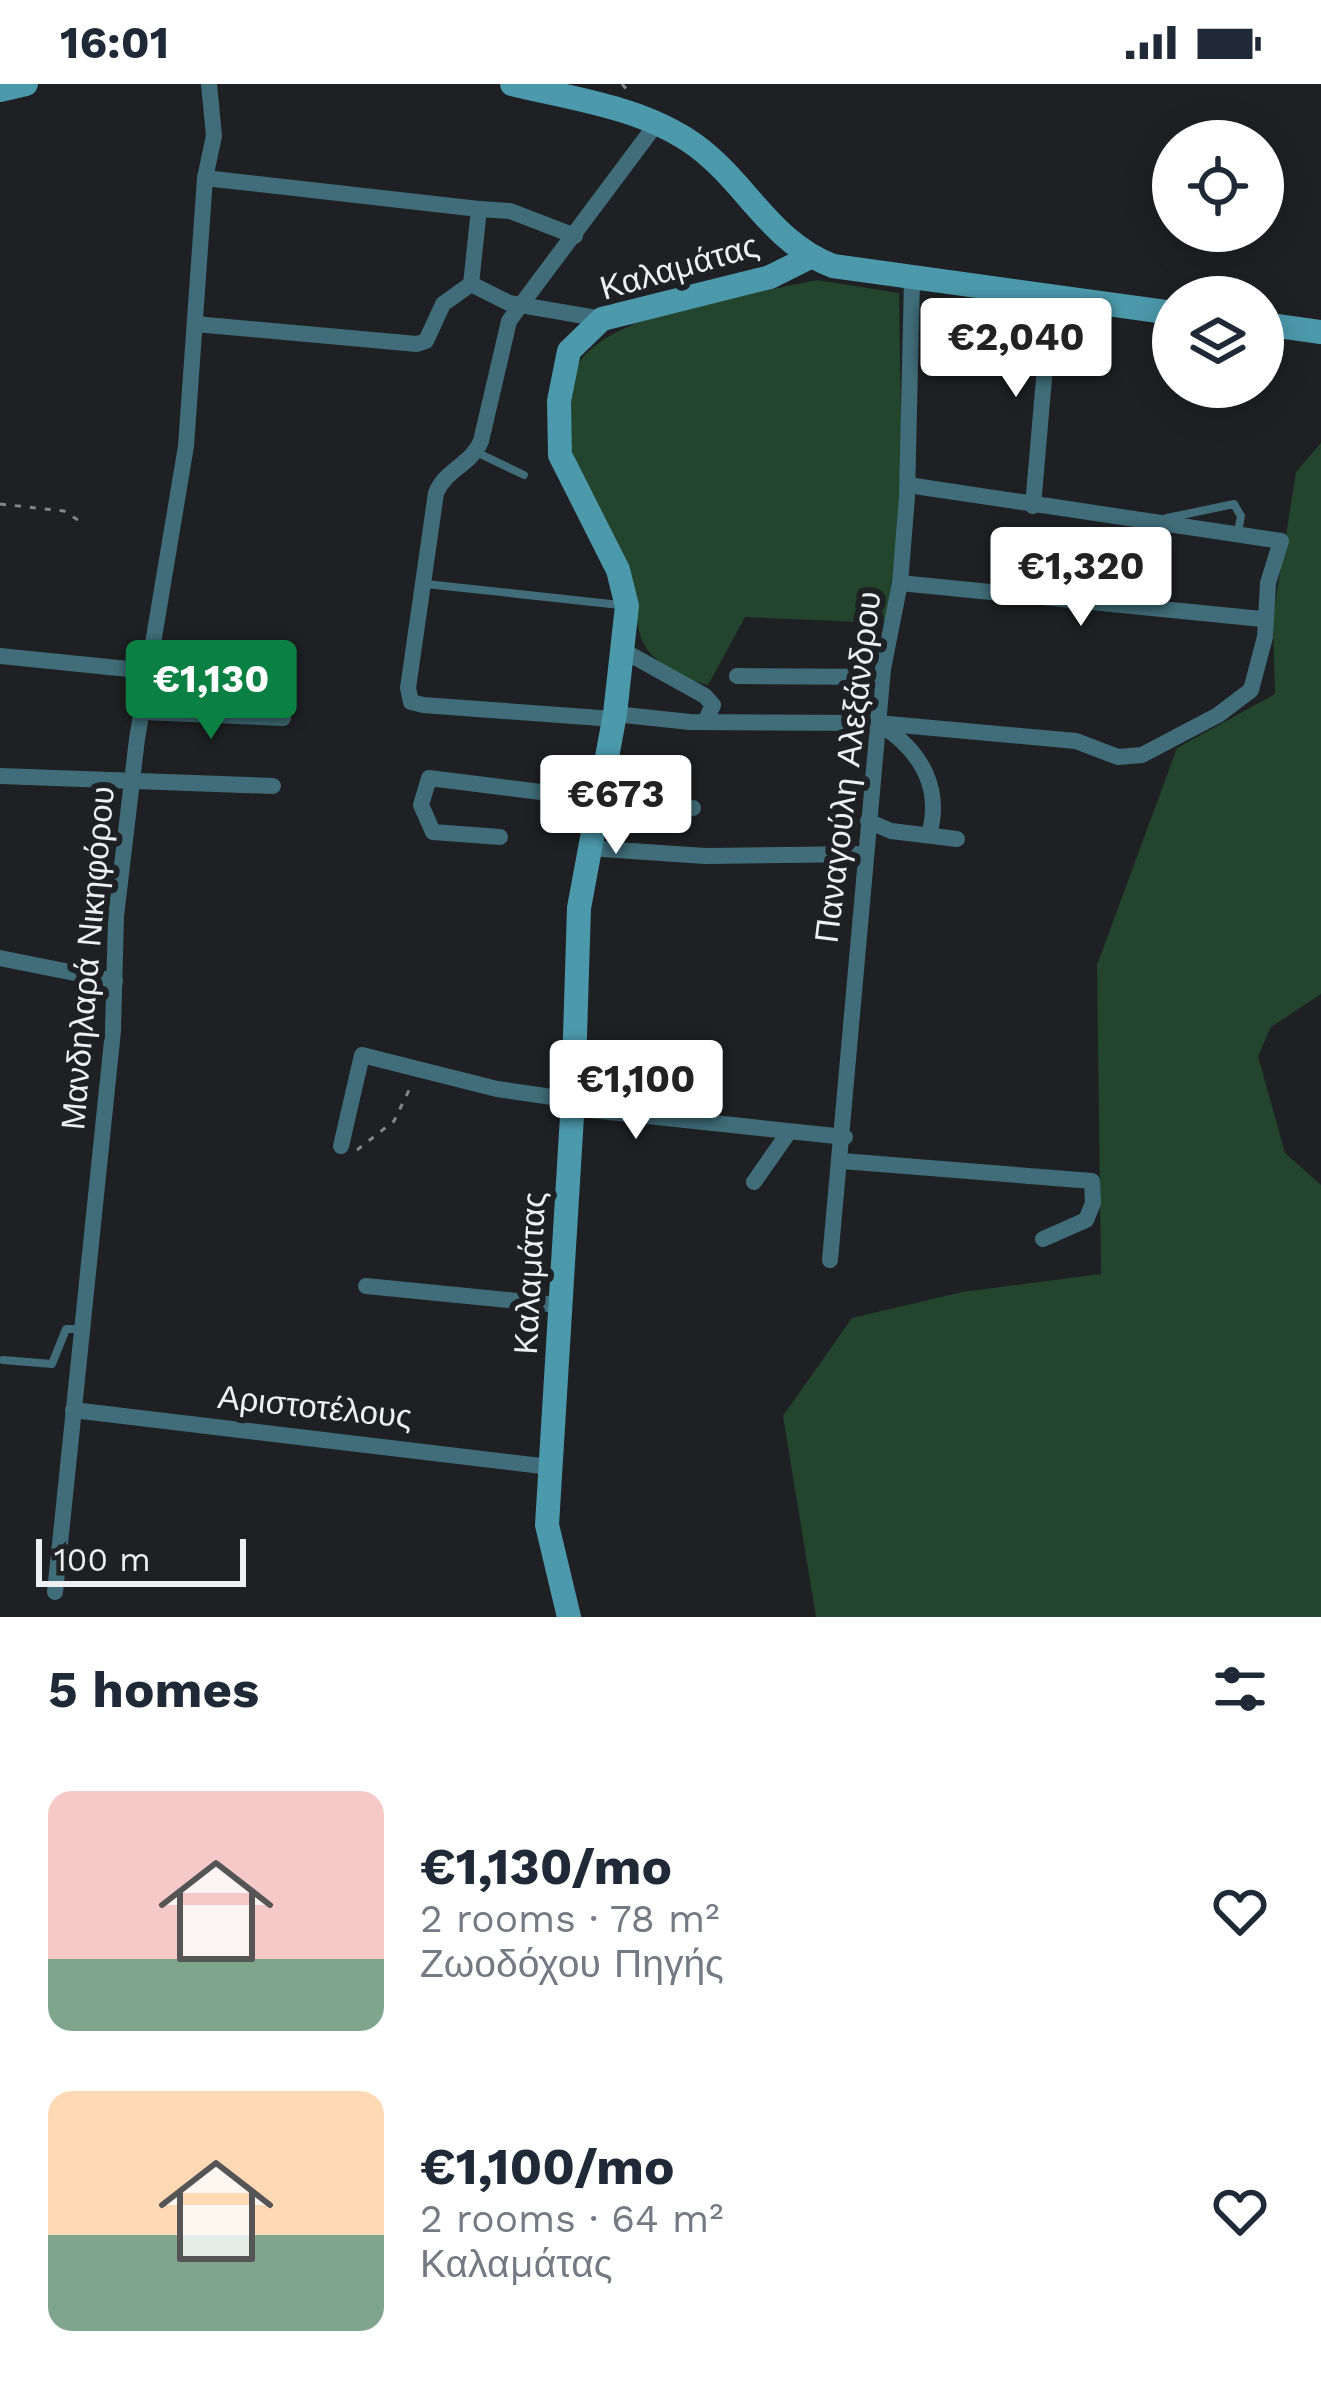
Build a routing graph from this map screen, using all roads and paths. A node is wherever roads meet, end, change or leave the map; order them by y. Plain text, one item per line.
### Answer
1 (26, 84) edge
2 (209, 84) edge
3 (512, 84) edge
4 (0, 90) edge
5 (657, 123) junction
6 (205, 178) junction
7 (479, 209) junction
8 (575, 236) junction
9 (810, 257) junction
10 (912, 280) junction
11 (471, 284) junction
12 (1052, 297) junction
13 (520, 305) junction
14 (1152, 310) edge
15 (602, 319) junction
16 (195, 324) junction
17 (1284, 327) edge
18 (1321, 332) edge
19 (476, 452) junction
20 (524, 475) dead end
21 (908, 485) junction
22 (0, 504) edge
23 (1033, 506) junction
24 (78, 520) dead end
25 (1162, 520) junction
26 (1238, 534) junction
27 (900, 583) junction
28 (422, 584) junction
29 (627, 606) junction
30 (1262, 619) junction
31 (624, 651) junction
32 (0, 656) edge
33 (148, 671) junction
34 (737, 676) dead end
35 (882, 677) junction
36 (142, 712) junction
37 (615, 717) junction
38 (283, 718) dead end
39 (706, 719) junction
40 (878, 723) junction
41 (0, 776) edge
42 (131, 784) junction
43 (273, 786) dead end
44 (596, 802) junction
45 (692, 808) dead end
46 (868, 821) junction
47 (928, 835) junction
48 (500, 837) dead end
49 (957, 839) dead end
50 (587, 848) junction
51 (865, 854) junction
52 (0, 958) edge
53 (115, 981) junction
54 (422, 1070) junction
55 (573, 1104) junction
56 (789, 1132) junction
57 (844, 1137) junction
58 (341, 1146) joint
59 (842, 1161) junction
60 (754, 1182) dead end
61 (1043, 1238) dead end
62 (830, 1260) dead end
63 (366, 1286) dead end
64 (558, 1305) junction
65 (82, 1329) junction
66 (3, 1360) edge
67 (73, 1410) junction
68 (550, 1467) junction
69 (55, 1592) dead end
70 (569, 1617) edge

1 - 4 street
2 - 6 street, Μανδηλαρά Νικηφόρου
3 - 5 street
5 - 8 street
5 - 9 street
6 - 7 street
6 - 16 street, Μανδηλαρά Νικηφόρου
7 - 8 street
7 - 11 street
8 - 13 street
9 - 10 street
9 - 15 street, Καλαμάτας
10 - 12 street
10 - 21 street, Παναγούλη Αλεξάνδρου
11 - 13 street
11 - 16 street
12 - 14 street
12 - 23 street
13 - 15 street
13 - 19 street
15 - 29 street, Καλαμάτας
16 - 33 street, Μανδηλαρά Νικηφόρου
17 - 18 street
19 - 20 lane
19 - 28 street
21 - 23 street
21 - 27 street, Παναγούλη Αλεξάνδρου
22 - 24 path
23 - 25 street
25 - 26 street
25 - 26 lane
26 - 30 street
27 - 30 street
27 - 35 street, Παναγούλη Αλεξάνδρου
28 - 29 lane
28 - 37 street
29 - 31 street, Καλαμάτας
30 - 40 street
31 - 37 street, Καλαμάτας
31 - 39 street
32 - 33 street
33 - 36 street, Μανδηλαρά Νικηφόρου
34 - 35 street
35 - 40 street, Παναγούλη Αλεξάνδρου
36 - 38 street
36 - 42 street, Μανδηλαρά Νικηφόρου
37 - 39 street
37 - 44 street, Καλαμάτας
39 - 40 street
40 - 46 street, Παναγούλη Αλεξάνδρου
40 - 47 street
41 - 42 street
42 - 43 street
42 - 53 street, Μανδηλαρά Νικηφόρου
44 - 45 street
44 - 48 street
44 - 50 street, Καλαμάτας
46 - 47 street
46 - 51 street, Παναγούλη Αλεξάνδρου
47 - 49 street
50 - 51 street
50 - 55 street, Καλαμάτας
51 - 57 street, Παναγούλη Αλεξάνδρου
52 - 53 street
53 - 65 street, Μανδηλαρά Νικηφόρου
54 - 55 street
54 - 58 path
54 - 58 street
55 - 56 street
55 - 64 street, Καλαμάτας
56 - 57 street
56 - 60 street
57 - 59 street, Παναγούλη Αλεξάνδρου
59 - 61 street
59 - 62 street, Παναγούλη Αλεξάνδρου
63 - 64 street
64 - 68 street, Καλαμάτας
65 - 66 lane
65 - 67 street, Μανδηλαρά Νικηφόρου
67 - 68 street, Αριστοτέλους
67 - 69 street, Μανδηλαρά Νικηφόρου
68 - 70 street, Καλαμάτας

